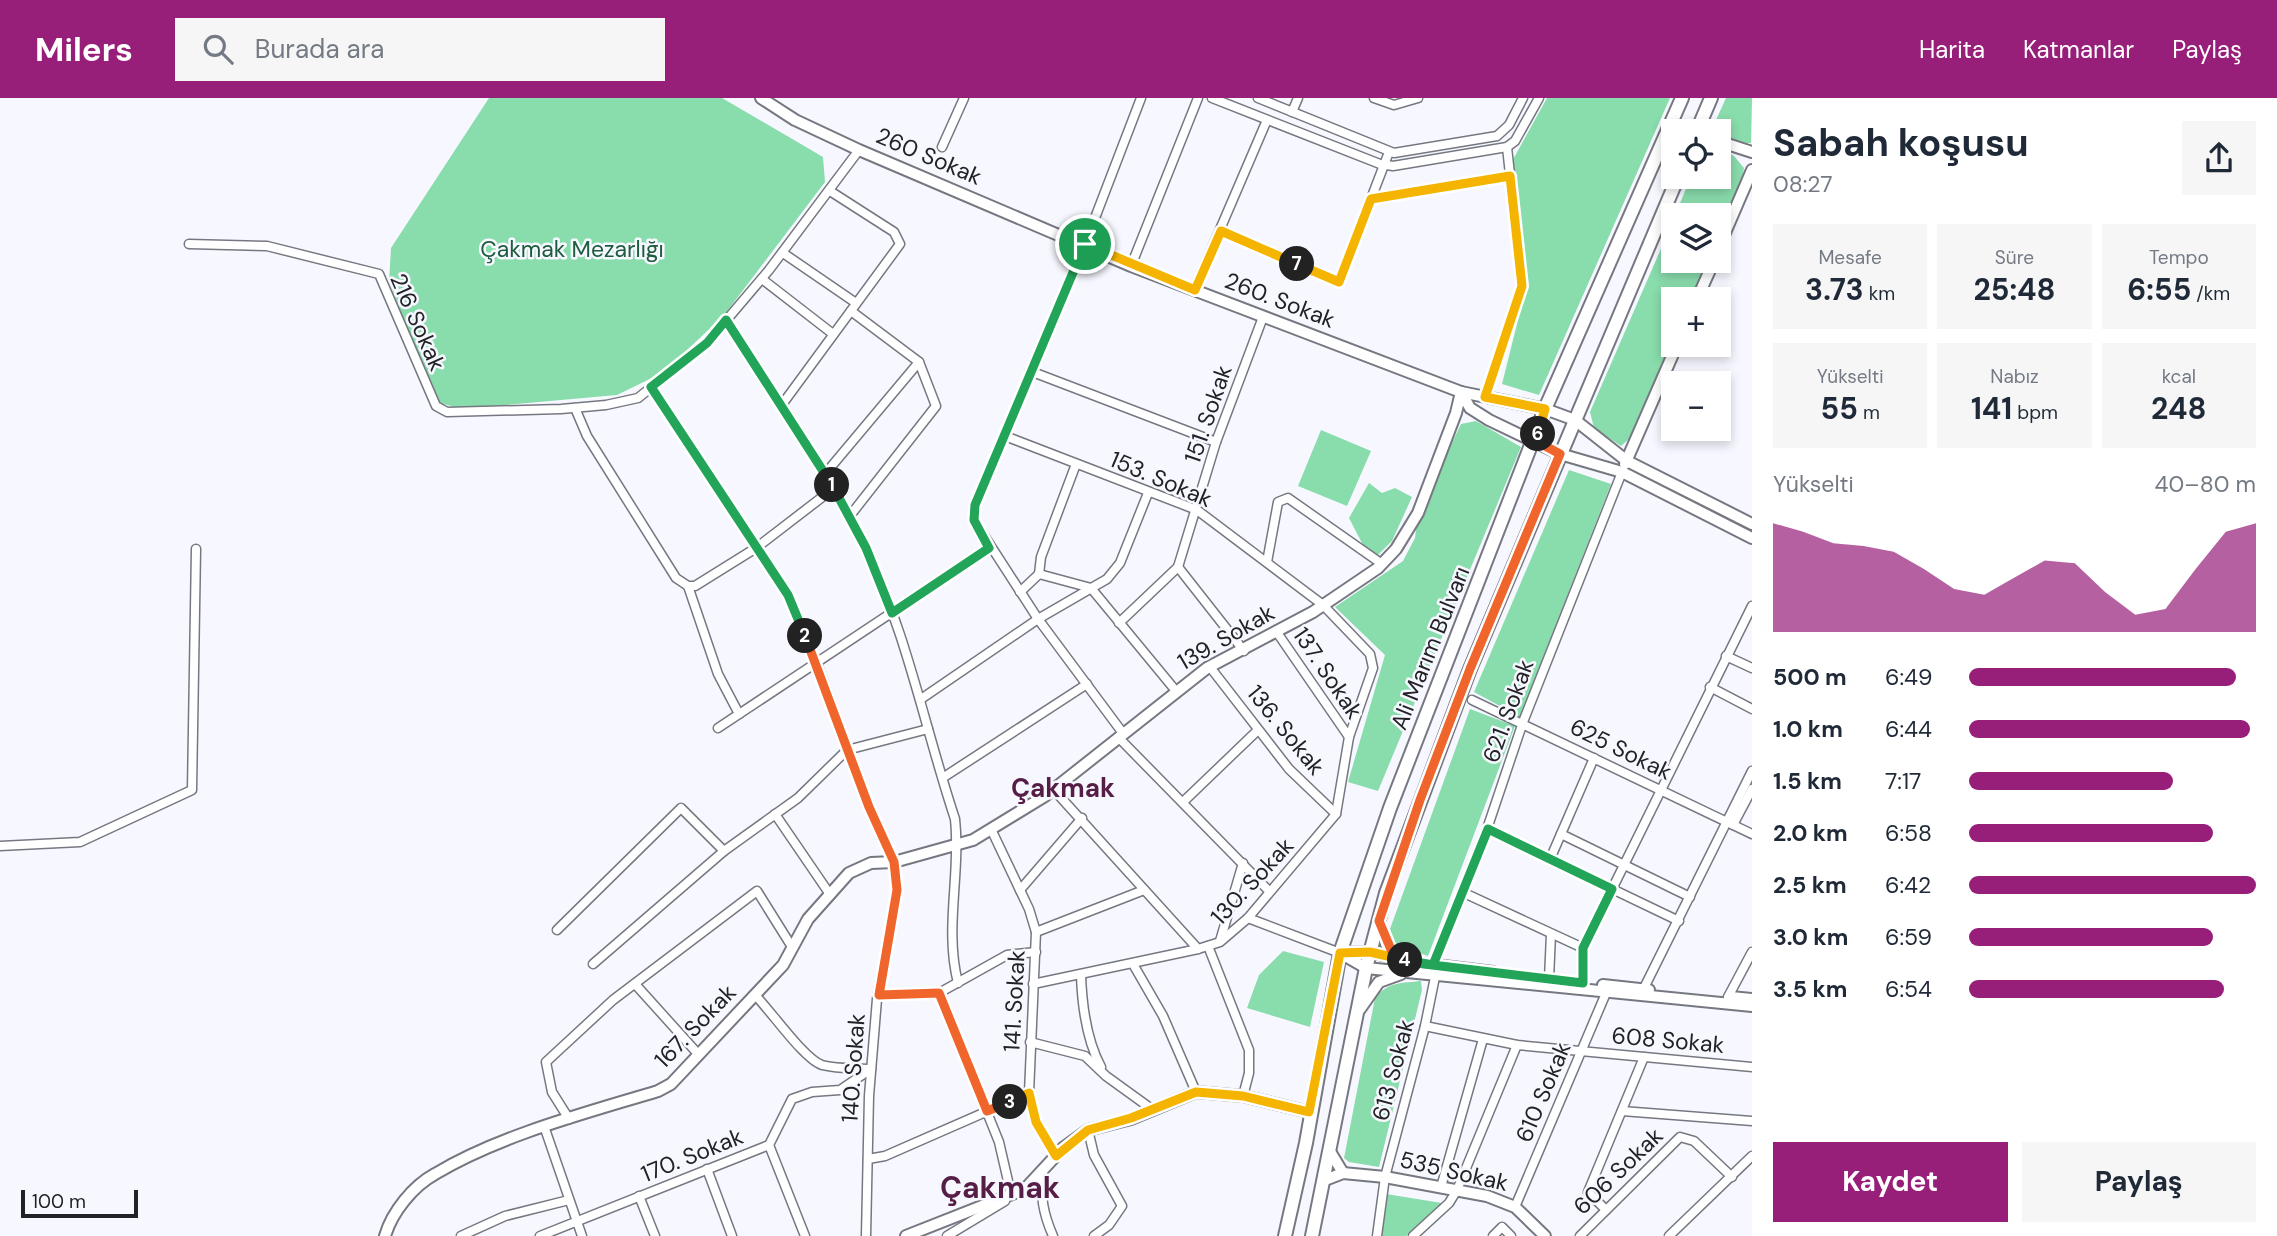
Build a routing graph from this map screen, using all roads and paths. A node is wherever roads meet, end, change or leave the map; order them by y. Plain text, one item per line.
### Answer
1 (761, 98) edge
2 (964, 98) edge
3 (1141, 98) edge
4 (1198, 98) edge
5 (1212, 98) edge
6 (1258, 98) edge
7 (1298, 98) edge
8 (1374, 98) edge
9 (1418, 98) edge
10 (1523, 98) edge
11 (1539, 98) edge
12 (1682, 98) edge
13 (1711, 98) edge
14 (1292, 112) junction
15 (1702, 119) edge
16 (1267, 120) junction
17 (1731, 145) edge
18 (942, 147) dead end
19 (1507, 147) junction
20 (859, 150) junction
21 (1389, 152) junction
22 (1752, 152) edge
23 (1385, 165) junction
24 (1752, 170) edge
25 (1510, 176) junction
26 (1673, 189) edge
27 (830, 191) junction
28 (1371, 199) junction
29 (1731, 219) edge
30 (1221, 231) junction
31 (189, 244) dead end
32 (1085, 244) junction
33 (783, 253) junction
34 (1131, 266) junction
35 (762, 279) junction
36 (1195, 290) junction
37 (854, 307) junction
38 (1263, 317) junction
39 (726, 320) junction
40 (833, 334) junction
41 (1672, 357) edge
42 (919, 362) junction
43 (1030, 371) junction
44 (651, 387) junction
45 (1461, 392) junction
46 (1485, 397) junction
47 (781, 406) junction
48 (575, 408) junction
49 (1545, 409) junction
50 (1575, 420) junction
51 (1004, 436) junction
52 (1536, 441) junction
53 (1216, 442) junction
54 (1560, 454) junction
55 (1627, 461) junction
56 (1076, 464) junction
57 (1622, 472) junction
58 (825, 474) junction
59 (834, 488) junction
60 (1148, 493) junction
61 (1197, 510) junction
62 (849, 517) junction
63 (1752, 524) edge
64 (1752, 538) edge
65 (756, 548) junction
66 (989, 548) junction
67 (196, 549) dead end
68 (1267, 562) junction
69 (1382, 564) junction
70 (1178, 567) junction
71 (1040, 575) junction
72 (688, 586) junction
73 (1091, 587) junction
74 (1020, 592) junction
75 (1323, 606) junction
76 (1752, 606) edge
77 (892, 613) junction
78 (1038, 619) junction
79 (1119, 623) junction
80 (1276, 631) junction
81 (1244, 651) junction
82 (1727, 656) junction
83 (817, 664) junction
84 (1210, 667) junction
85 (1752, 668) edge
86 (1087, 684) junction
87 (1710, 687) junction
88 (1176, 691) junction
89 (921, 699) junction
90 (1472, 699) dead end
91 (1752, 709) edge
92 (739, 714) junction
93 (1523, 722) junction
94 (718, 728) dead end
95 (928, 729) junction
96 (1258, 730) junction
97 (1120, 735) junction
98 (1349, 737) junction
99 (847, 750) junction
100 (1594, 758) junction
101 (1752, 771) edge
102 (944, 777) junction
103 (1752, 789) edge
104 (1054, 790) junction
105 (1659, 790) junction
106 (1183, 802) junction
107 (775, 814) junction
108 (1336, 814) junction
109 (1082, 818) junction
110 (1729, 823) junction
111 (991, 829) junction
112 (1488, 829) junction
113 (1752, 834) edge
114 (1561, 835) junction
115 (958, 845) junction
116 (0, 846) edge
117 (724, 851) junction
118 (1551, 858) junction
119 (894, 862) junction
120 (1243, 863) junction
121 (1624, 863) junction
122 (1612, 889) junction
123 (1020, 890) junction
124 (1144, 890) junction
125 (1269, 891) junction
126 (1462, 892) junction
127 (828, 893) junction
128 (1690, 897) junction
129 (1248, 918) junction
130 (1379, 921) junction
131 (1679, 921) junction
132 (557, 930) dead end
133 (1036, 932) junction
134 (1551, 934) junction
135 (1220, 942) junction
136 (792, 947) junction
137 (1203, 948) junction
138 (1583, 948) junction
139 (1036, 951) junction
140 (1370, 952) junction
141 (1752, 952) edge
142 (1340, 953) junction
143 (593, 964) dead end
144 (1133, 964) junction
145 (1413, 966) junction
146 (1366, 968) junction
147 (1434, 968) junction
148 (1081, 975) junction
149 (1549, 979) junction
150 (958, 983) junction
151 (1583, 983) junction
152 (635, 984) junction
153 (1033, 984) junction
154 (1643, 990) junction
155 (939, 993) junction
156 (1606, 993) junction
157 (755, 995) junction
158 (879, 995) junction
159 (1728, 997) junction
160 (1752, 999) edge
161 (1752, 1006) edge
162 (1360, 1009) junction
163 (1425, 1026) junction
164 (1483, 1039) junction
165 (1030, 1042) junction
166 (1517, 1045) junction
167 (1581, 1052) junction
168 (699, 1055) junction
169 (1644, 1058) junction
170 (1752, 1067) edge
171 (871, 1069) junction
172 (1106, 1076) junction
173 (1196, 1092) junction
174 (1029, 1093) junction
175 (1243, 1096) junction
176 (1153, 1110) junction
177 (987, 1111) junction
178 (1622, 1111) junction
179 (1309, 1112) junction
180 (569, 1119) junction
181 (1752, 1121) edge
182 (544, 1126) junction
183 (1088, 1130) junction
184 (769, 1145) junction
185 (1331, 1153) junction
186 (1056, 1156) junction
187 (868, 1159) junction
188 (1751, 1160) edge
189 (707, 1169) junction
190 (1042, 1171) junction
191 (1343, 1173) junction
192 (1385, 1177) junction
193 (1732, 1177) junction
194 (1325, 1180) junction
195 (1441, 1187) junction
196 (1025, 1189) junction
197 (1457, 1190) junction
198 (1011, 1194) junction
199 (639, 1196) junction
200 (569, 1200) junction
201 (1514, 1207) junction
202 (1605, 1210) junction
203 (576, 1222) junction
204 (385, 1236) edge
205 (461, 1236) edge
206 (540, 1236) edge
207 (582, 1236) edge
208 (654, 1236) edge
209 (732, 1236) edge
210 (805, 1236) edge
211 (866, 1236) edge
212 (906, 1236) edge
213 (947, 1236) edge
214 (1053, 1236) edge
215 (1094, 1236) edge
216 (1285, 1236) edge
217 (1312, 1236) edge
218 (1377, 1236) edge
219 (1413, 1236) edge
220 (1493, 1236) edge
221 (1511, 1236) edge
222 (1545, 1236) edge
223 (1580, 1236) edge
224 (1670, 1236) edge

1 - 20 street, 260 Sokak
2 - 18 street
3 - 32 street
4 - 34 street
5 - 16 street
6 - 14 street
7 - 14 street
8 - 9 street
10 - 21 street
11 - 19 street
12 - 49 main road, Ali Marım Bulvarı
13 - 15 main road
14 - 21 street
16 - 23 street
16 - 30 street
17 - 22 street
19 - 23 street
19 - 25 street
20 - 27 street
20 - 32 street, 260 Sokak
21 - 23 street
23 - 28 street
24 - 29 street
25 - 28 street
25 - 46 street
26 - 50 main road, Ali Marım Bulvarı
27 - 33 street
27 - 37 street
28 - 30 street
30 - 36 street
31 - 48 street, 216 Sokak
32 - 34 street, 260. Sokak
32 - 43 street
33 - 35 street
33 - 37 street
34 - 36 street, 260. Sokak
35 - 39 street
35 - 40 street
36 - 38 street, 260. Sokak
37 - 40 street
37 - 42 street
38 - 45 street, 260. Sokak
38 - 53 street, 151. Sokak
39 - 44 street
39 - 47 street
40 - 47 street
41 - 55 street
42 - 58 street
42 - 62 street
43 - 51 street
43 - 53 street
44 - 48 street
44 - 65 street, 140. Sokak
45 - 46 street, 260. Sokak
45 - 52 street
45 - 69 street, 139. Sokak
46 - 49 street, 260. Sokak
47 - 58 street
48 - 72 street
49 - 50 street, 260. Sokak
49 - 52 main road, Ali Marım Bulvarı
50 - 54 main road, Ali Marım Bulvarı
50 - 55 street, 260. Sokak
51 - 56 street, 153. Sokak
51 - 66 street
52 - 54 street
52 - 142 main road, Ali Marım Bulvarı
53 - 61 street, 151. Sokak
54 - 57 street
54 - 130 main road, Ali Marım Bulvarı
55 - 57 street
55 - 63 street, 260. Sokak
56 - 60 street, 153. Sokak
56 - 71 street
57 - 64 street
57 - 93 street, 621. Sokak
58 - 59 street
59 - 62 street
59 - 65 street
60 - 61 street, 153. Sokak
60 - 73 street
61 - 68 street, 153. Sokak
61 - 70 street, 151. Sokak
62 - 77 street
65 - 72 street
65 - 83 street, 140. Sokak
66 - 74 street
66 - 77 street
67 - 116 street
68 - 69 street
68 - 75 street, 153. Sokak
69 - 75 street, 139. Sokak
70 - 79 street, 151. Sokak
70 - 81 street
71 - 73 street
71 - 74 street
72 - 92 street
73 - 78 street
73 - 79 street
74 - 78 street
75 - 80 street, 139. Sokak
75 - 98 street, 153. Sokak
76 - 82 street
77 - 83 street
77 - 89 street
78 - 86 street
78 - 89 street
79 - 88 street
80 - 81 street, 139. Sokak
80 - 98 street, 137. Sokak
81 - 84 street, 139. Sokak
82 - 85 street
82 - 87 street
83 - 92 street
83 - 99 street, 140. Sokak
84 - 88 street, 139. Sokak
84 - 96 street, 136. Sokak
86 - 97 street
86 - 102 street
87 - 91 street
87 - 105 street
88 - 97 street, 139. Sokak
89 - 95 street
90 - 93 street, 625 Sokak
92 - 94 street
93 - 100 street, 625 Sokak
93 - 112 street, 621. Sokak
95 - 99 street
95 - 102 street
96 - 106 street
96 - 108 street, 136. Sokak
97 - 104 street, 139. Sokak
97 - 106 street
98 - 108 street
99 - 107 street
99 - 119 street, 140. Sokak
100 - 105 street, 625 Sokak
100 - 114 street
101 - 110 street
102 - 115 street
103 - 110 street
104 - 109 street
104 - 111 street, 139. Sokak
105 - 110 street, 625 Sokak
105 - 121 street
106 - 120 street
107 - 117 street
107 - 127 street
108 - 125 street, 130. Sokak
109 - 123 street
109 - 124 street
110 - 113 street, 625 Sokak
110 - 128 street
111 - 115 street, 139. Sokak
111 - 123 street, 141. Sokak
112 - 118 street
112 - 126 street, 621. Sokak
114 - 118 street
114 - 121 street
115 - 119 street, 139. Sokak
115 - 150 street
117 - 132 street
117 - 143 street
118 - 122 street
119 - 127 street, 167. Sokak
119 - 158 street, 140. Sokak
120 - 125 street
120 - 135 street
121 - 122 street
121 - 128 street
122 - 131 street
122 - 138 street
123 - 133 street, 141. Sokak
124 - 133 street
124 - 137 street
125 - 129 street, 130. Sokak
126 - 134 street
126 - 147 street, 621. Sokak
127 - 136 street, 167. Sokak
128 - 131 street
129 - 135 street, 130. Sokak
129 - 142 street
130 - 140 main road, Ali Marım Bulvarı
130 - 145 street
131 - 154 street
133 - 139 street, 141. Sokak
134 - 138 street
134 - 149 street
135 - 137 street, 130. Sokak
136 - 152 street
136 - 157 street, 167. Sokak
137 - 144 street, 130. Sokak
137 - 175 street
138 - 151 street
139 - 150 street
139 - 153 street, 141. Sokak
140 - 142 street
140 - 145 street
140 - 146 main road, Ali Marım Bulvarı
141 - 159 street
142 - 146 street
142 - 179 main road, Ali Marım Bulvarı
144 - 148 street, 130. Sokak
144 - 173 street
145 - 146 street
145 - 147 street
145 - 162 street
146 - 162 main road, Ali Marım Bulvarı
147 - 149 street
147 - 156 street
147 - 163 street, 613 Sokak
148 - 153 street, 130. Sokak
148 - 172 street
149 - 151 street
150 - 155 street
151 - 154 street
152 - 168 street
152 - 180 street
153 - 165 street, 141. Sokak
154 - 159 street
155 - 158 street
155 - 177 street
156 - 161 street
156 - 167 street, 610 Sokak
157 - 168 street, 167. Sokak
157 - 171 street
158 - 171 street, 140. Sokak
159 - 160 street
162 - 185 main road, Ali Marım Bulvarı
163 - 164 street, 608 Sokak
163 - 192 street, 613 Sokak
164 - 166 street, 608 Sokak
164 - 195 street
165 - 172 street
165 - 174 street, 141. Sokak
166 - 167 street, 608 Sokak
166 - 197 street
167 - 169 street, 608 Sokak
167 - 201 street, 610 Sokak
168 - 180 street, 167. Sokak
169 - 170 street, 608 Sokak
169 - 178 street
171 - 184 street, 170. Sokak
171 - 187 street, 140. Sokak
172 - 176 street
173 - 175 street
173 - 176 street
174 - 177 street
174 - 186 street, 141. Sokak
175 - 179 street
176 - 183 street
177 - 187 street
177 - 198 street
178 - 181 street
178 - 202 street
179 - 216 main road, Ali Marım Bulvarı
180 - 182 street, 167. Sokak
182 - 200 street
182 - 204 street, 167. Sokak
183 - 186 street
183 - 215 street
184 - 189 street, 170. Sokak
184 - 210 street
185 - 191 street
185 - 194 main road, Ali Marım Bulvarı
186 - 190 street
187 - 211 street, 140. Sokak
188 - 193 street
189 - 199 street, 170. Sokak
189 - 209 street
190 - 196 street
190 - 214 street
191 - 192 street, 535 Sokak
191 - 194 street
192 - 195 street, 535 Sokak
192 - 218 street, 613 Sokak
193 - 202 street, 606 Sokak
193 - 224 street
194 - 217 main road, Ali Marım Bulvarı
195 - 197 street, 535 Sokak
196 - 198 street
196 - 213 street
197 - 201 street, 535 Sokak
197 - 219 street
198 - 212 street
199 - 203 street, 170. Sokak
199 - 208 street
200 - 203 street
200 - 205 street
201 - 222 street, 535 Sokak
202 - 223 street, 606 Sokak
203 - 206 street, 170. Sokak
203 - 207 street
220 - 221 street

